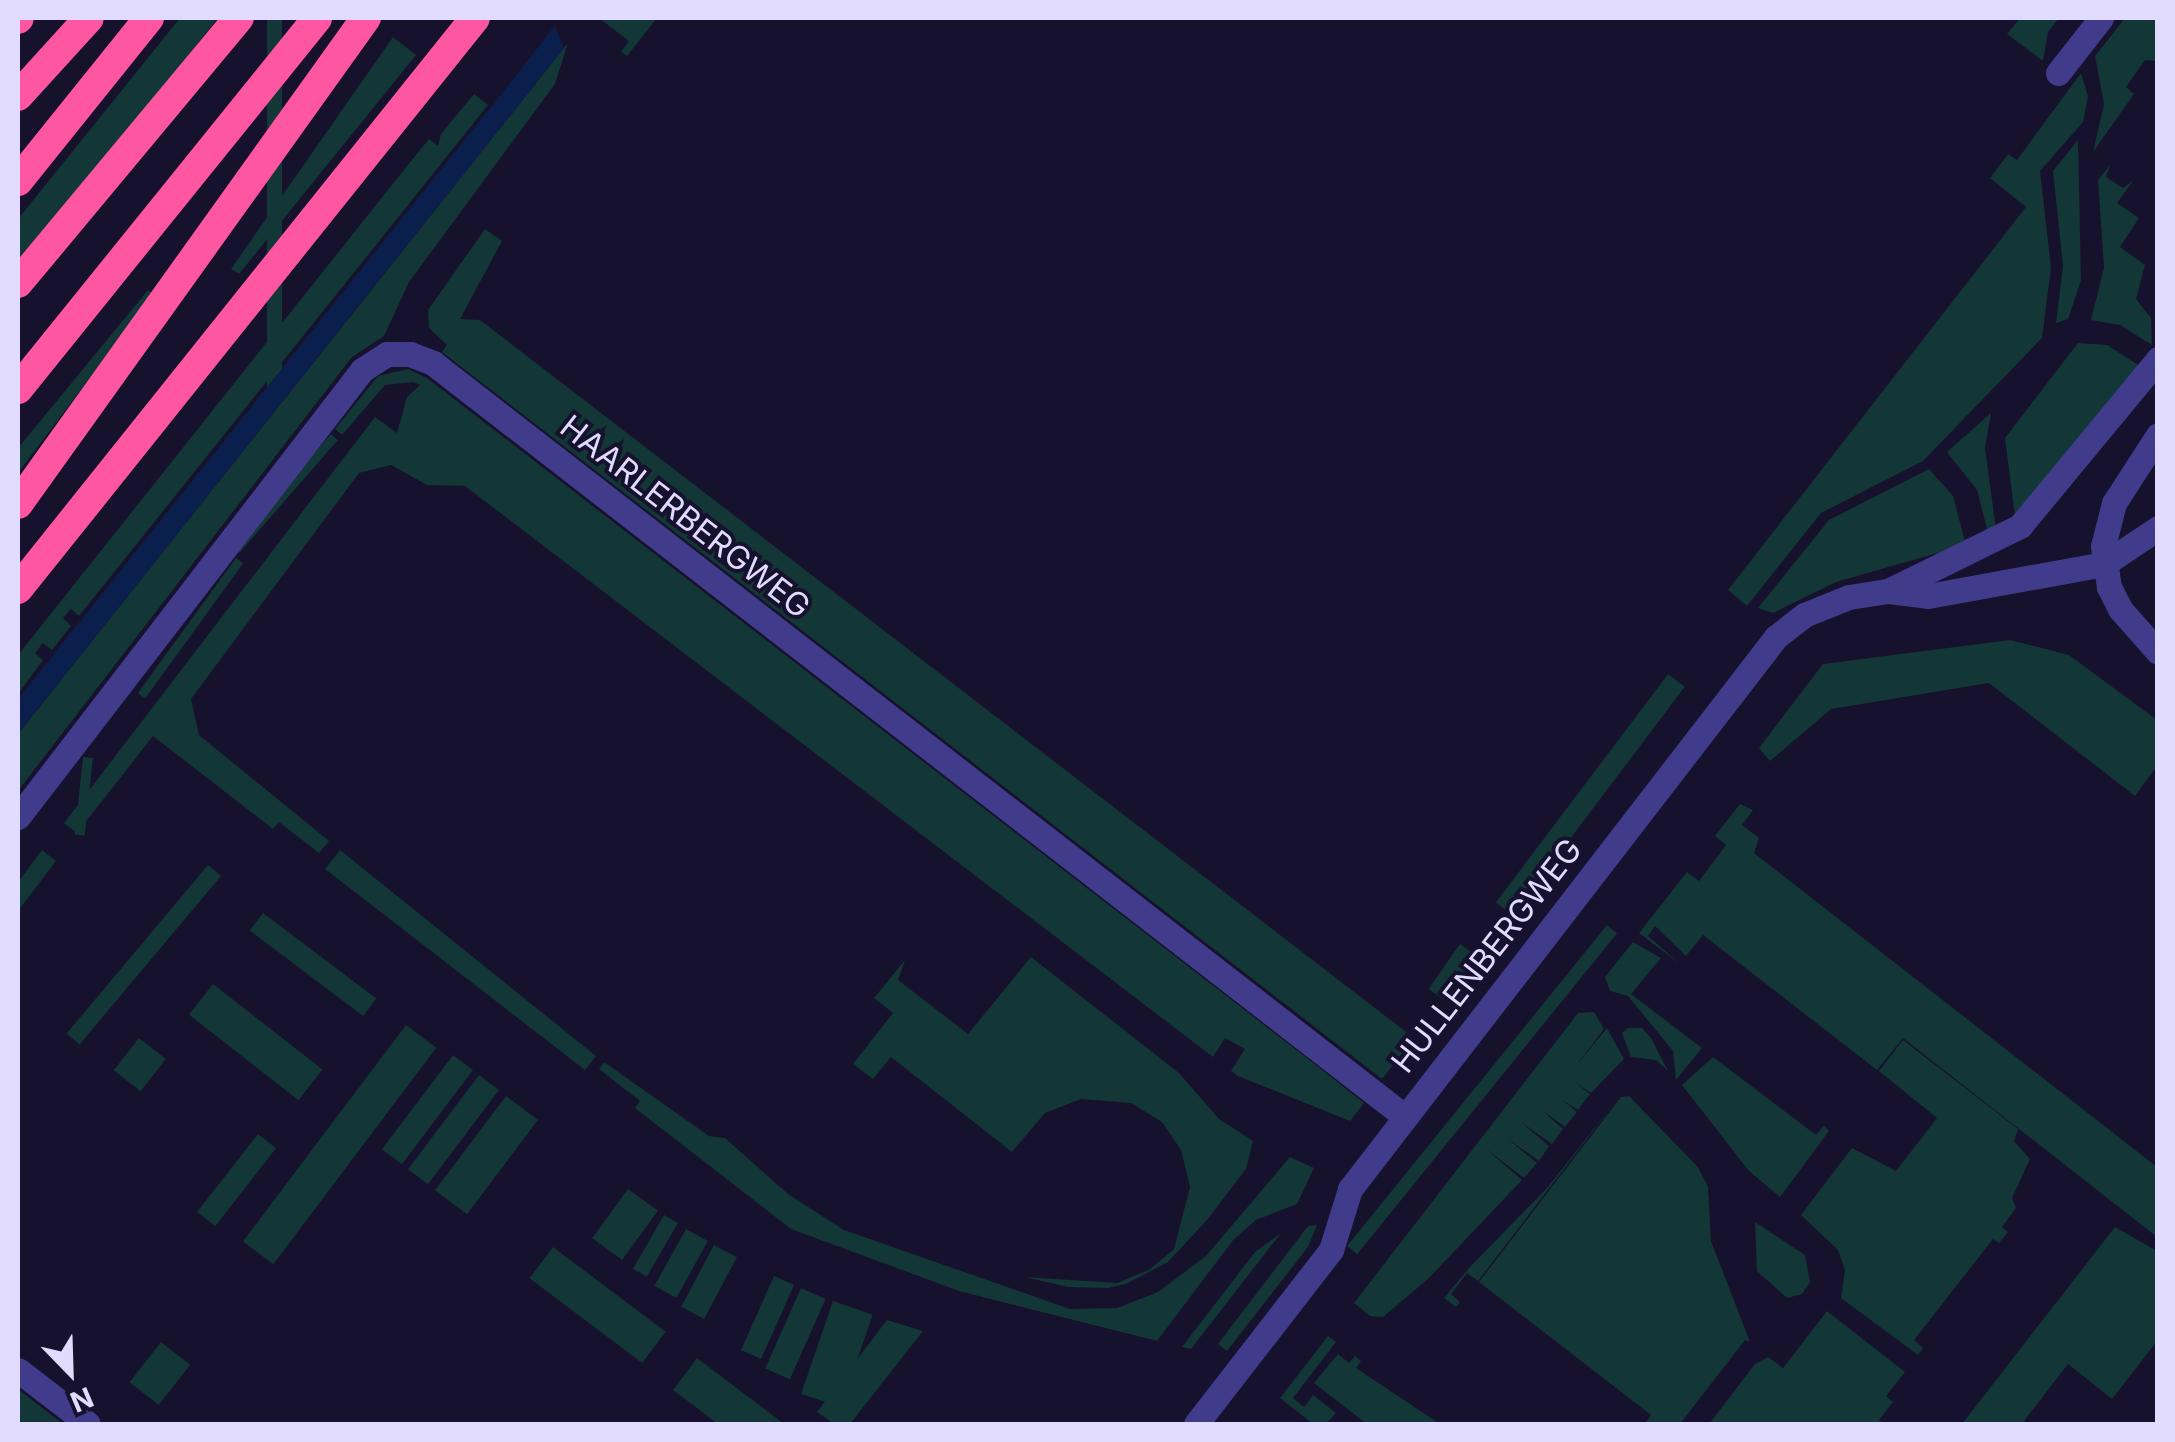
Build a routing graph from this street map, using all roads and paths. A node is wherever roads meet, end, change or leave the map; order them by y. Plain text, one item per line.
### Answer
1 (89, 18) edge
2 (149, 18) edge
3 (239, 18) edge
4 (317, 18) edge
5 (366, 18) edge
6 (475, 18) edge
7 (2101, 18) edge
8 (2058, 73) dead end
9 (18, 96) edge
10 (18, 181) edge
11 (18, 284) edge
12 (2158, 359) edge
13 (18, 389) edge
14 (2158, 435) edge
15 (18, 504) edge
16 (2158, 528) edge
17 (2104, 564) junction
18 (18, 589) edge
19 (1888, 591) junction
20 (2158, 652) edge
21 (18, 817) edge
22 (1404, 1116) junction
23 (18, 1370) edge
24 (88, 1424) edge
25 (1196, 1424) edge

1 - 9 highway
2 - 10 highway
3 - 11 highway
4 - 13 highway
5 - 15 highway
6 - 18 highway
7 - 8 street
12 - 19 street, HULLENBERGWEG
14 - 17 street
16 - 17 street, HULLENBERGWEG
17 - 19 street, HULLENBERGWEG
17 - 20 street
19 - 22 street, HULLENBERGWEG
21 - 22 street, HAARLERBERGWEG
22 - 25 street, HULLENBERGWEG
23 - 24 street

